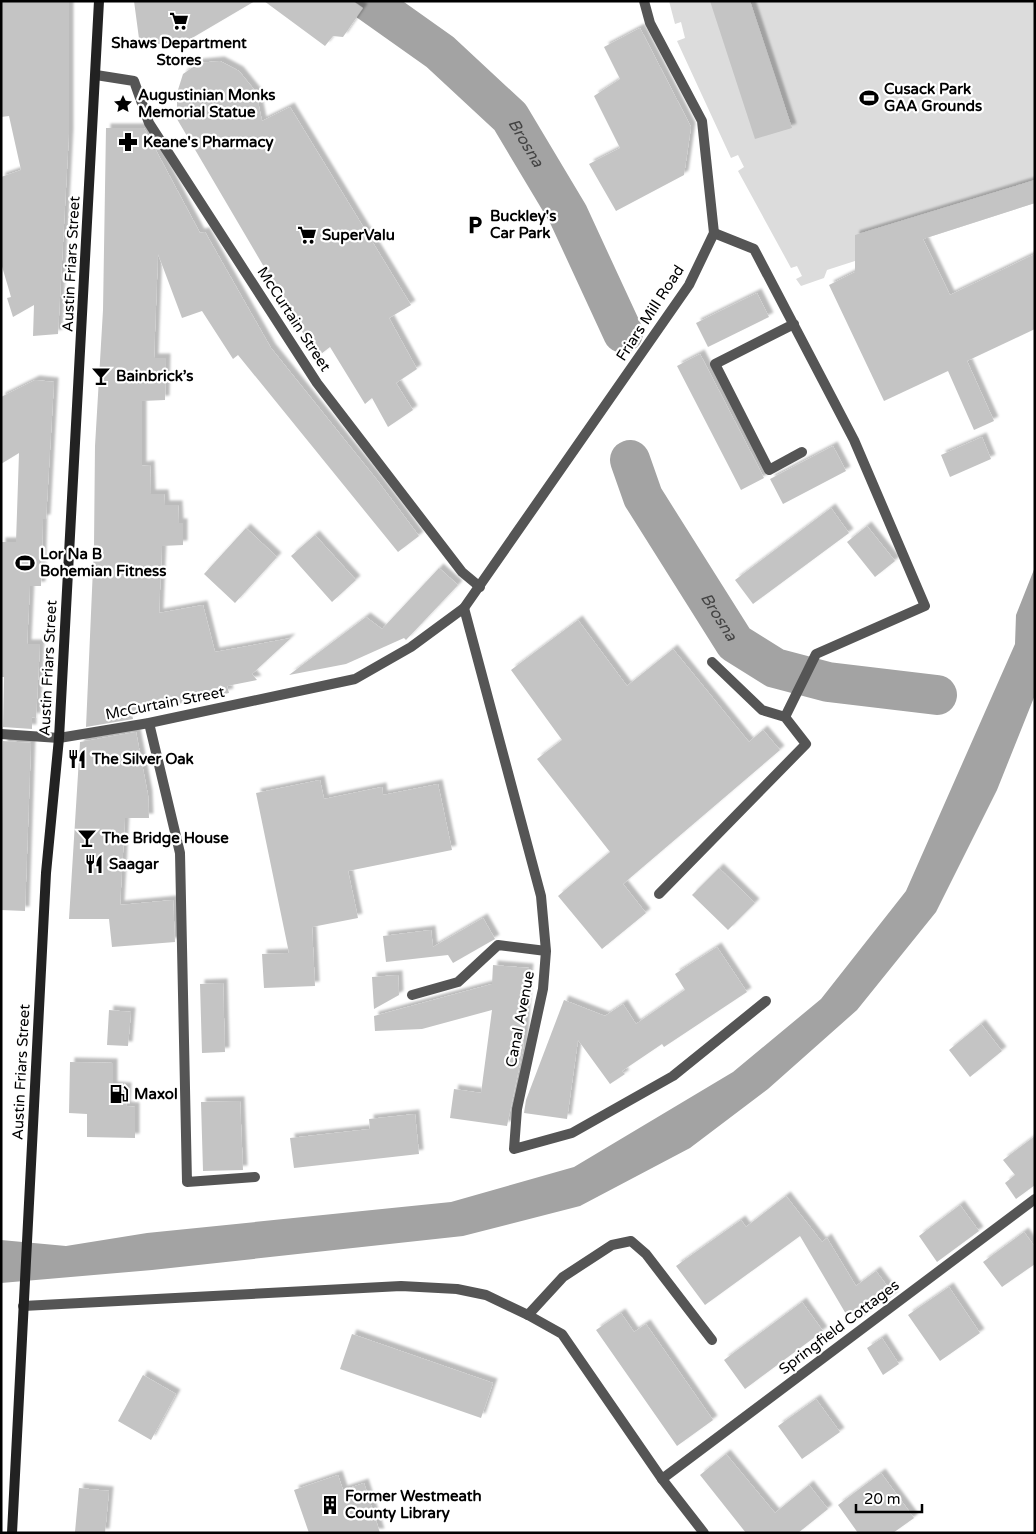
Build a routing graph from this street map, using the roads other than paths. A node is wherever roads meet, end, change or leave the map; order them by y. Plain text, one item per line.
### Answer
1 (99, 1) edge
2 (644, 1) edge
3 (96, 75) junction
4 (714, 233) junction
5 (794, 324) junction
6 (802, 452) dead end
7 (480, 586) junction
8 (464, 608) junction
9 (712, 662) dead end
10 (785, 717) junction
11 (148, 722) junction
12 (1, 734) edge
13 (60, 738) junction
14 (659, 894) dead end
15 (546, 951) junction
16 (412, 995) dead end
17 (766, 1001) dead end
18 (255, 1177) dead end
19 (1035, 1199) edge
20 (23, 1306) junction
21 (528, 1315) junction
22 (712, 1340) dead end
23 (662, 1479) junction
24 (12, 1533) edge
25 (704, 1533) edge

1 - 3 main road, Austin Friars Street
2 - 4 street
3 - 7 street, McCurtain Street
3 - 13 main road, Austin Friars Street
4 - 5 street
4 - 7 street, Friars Mill Road
5 - 6 street
5 - 10 street
7 - 8 street, Friars Mill Road
8 - 11 street, McCurtain Street
8 - 15 street, Canal Avenue
9 - 10 street
10 - 14 street
11 - 13 street, McCurtain Street
11 - 18 street
12 - 13 street, McCurtain Street
13 - 20 main road, Austin Friars Street
15 - 16 street
15 - 17 street, Canal Avenue
19 - 23 street, Springfield Cottages
20 - 21 street
20 - 24 main road, Austin Friars Street
21 - 22 street
21 - 23 street
23 - 25 street

